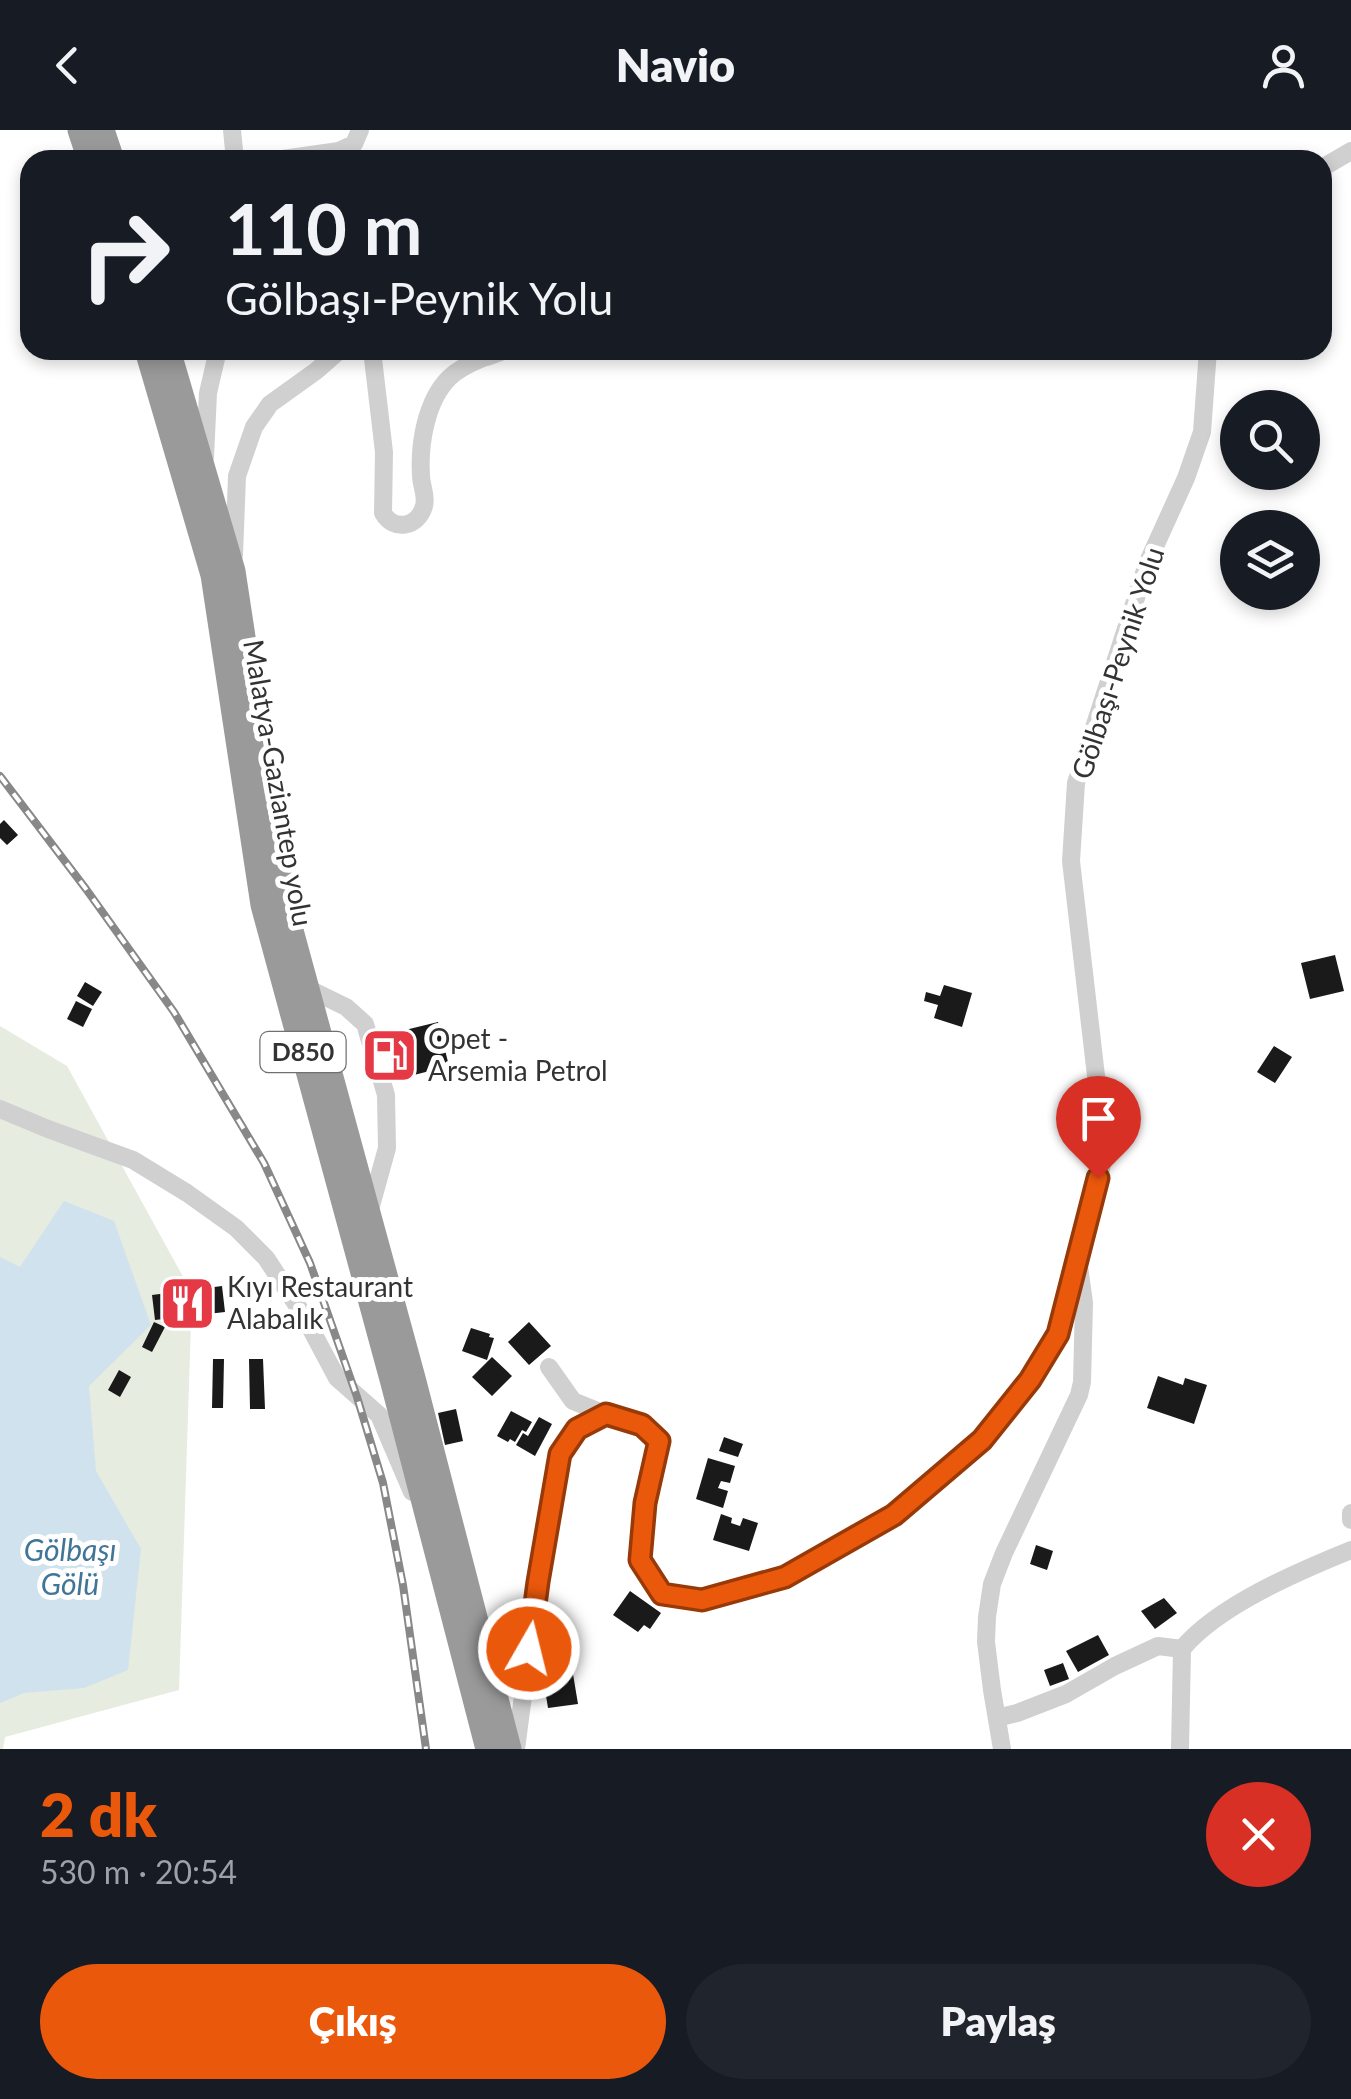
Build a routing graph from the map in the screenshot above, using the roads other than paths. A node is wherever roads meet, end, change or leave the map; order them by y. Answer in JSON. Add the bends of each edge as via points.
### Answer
{"nodes":[{"id":1,"x":360,"y":130,"type":"edge"},
{"id":2,"x":341,"y":150,"type":"edge"},
{"id":3,"x":149,"y":360,"type":"edge"},
{"id":4,"x":171,"y":360,"type":"edge"},
{"id":5,"x":216,"y":360,"type":"edge"},
{"id":6,"x":329,"y":360,"type":"edge"},
{"id":7,"x":373,"y":360,"type":"edge"},
{"id":8,"x":479,"y":360,"type":"edge"},
{"id":9,"x":1207,"y":360,"type":"edge"},
{"id":10,"x":204,"y":472,"type":"junction"},
{"id":11,"x":233,"y":571,"type":"junction"},
{"id":12,"x":307,"y":988,"type":"junction"},
{"id":13,"x":0,"y":1108,"type":"edge"},
{"id":14,"x":368,"y":1214,"type":"junction"},
{"id":15,"x":1078,"y":1259,"type":"junction"},
{"id":16,"x":550,"y":1367,"type":"dead end"},
{"id":17,"x":606,"y":1414,"type":"junction"},
{"id":18,"x":433,"y":1538,"type":"junction"},
{"id":19,"x":1351,"y":1550,"type":"edge"},
{"id":20,"x":1182,"y":1649,"type":"junction"},
{"id":21,"x":997,"y":1718,"type":"junction"},
{"id":22,"x":488,"y":1749,"type":"edge"},
{"id":23,"x":512,"y":1749,"type":"edge"},
{"id":24,"x":1002,"y":1749,"type":"edge"},
{"id":25,"x":1180,"y":1749,"type":"edge"}],
"edges":[{"from":1,"to":2,"type":"street","via":[[354,144]]},
{"from":3,"to":18,"type":"highway","name":"Malatya-Gaziantep yolu","number":"D850","via":[[213,575],[263,905]]},
{"from":4,"to":10,"type":"highway","name":"Malatya-Gaziantep yolu","number":"D850"},
{"from":5,"to":10,"type":"street"},
{"from":6,"to":11,"type":"street","via":[[270,404],[254,427],[237,476]]},
{"from":7,"to":8,"type":"street","via":[[383,512],[401,526],[423,509],[420,460],[434,400],[450,377]]},
{"from":9,"to":15,"type":"street","name":"Gölbaşı-Peynik Yolu","via":[[1202,432],[1147,564],[1076,784],[1072,861],[1105,1153]]},
{"from":10,"to":11,"type":"highway","name":"Malatya-Gaziantep yolu","number":"D850"},
{"from":11,"to":12,"type":"highway","name":"Malatya-Gaziantep yolu","number":"D850","via":[[283,900]]},
{"from":12,"to":14,"type":"highway","name":"Malatya-Gaziantep yolu","number":"D850"},
{"from":12,"to":14,"type":"street","via":[[365,1024],[386,1095],[387,1148]]},
{"from":13,"to":18,"type":"street","via":[[134,1160],[236,1228],[266,1258],[337,1378],[379,1415]]},
{"from":14,"to":23,"type":"highway","name":"Malatya-Gaziantep yolu","number":"D850"},
{"from":15,"to":17,"type":"street","name":"Gölbaşı-Peynik Yolu","via":[[1058,1334],[982,1440],[894,1515],[785,1577],[702,1600],[662,1594],[640,1560],[659,1441],[642,1425]]},
{"from":15,"to":21,"type":"street","via":[[1084,1303],[1079,1395],[992,1584],[986,1642]]},
{"from":16,"to":17,"type":"street","via":[[573,1402]]},
{"from":17,"to":23,"type":"street","via":[[577,1429],[560,1454]]},
{"from":18,"to":22,"type":"highway","name":"Malatya-Gaziantep yolu","number":"D850"},
{"from":19,"to":20,"type":"street","via":[[1225,1612]]},
{"from":20,"to":21,"type":"street","via":[[1158,1646],[1066,1694]]},
{"from":20,"to":25,"type":"street"},
{"from":21,"to":24,"type":"street"}]}
